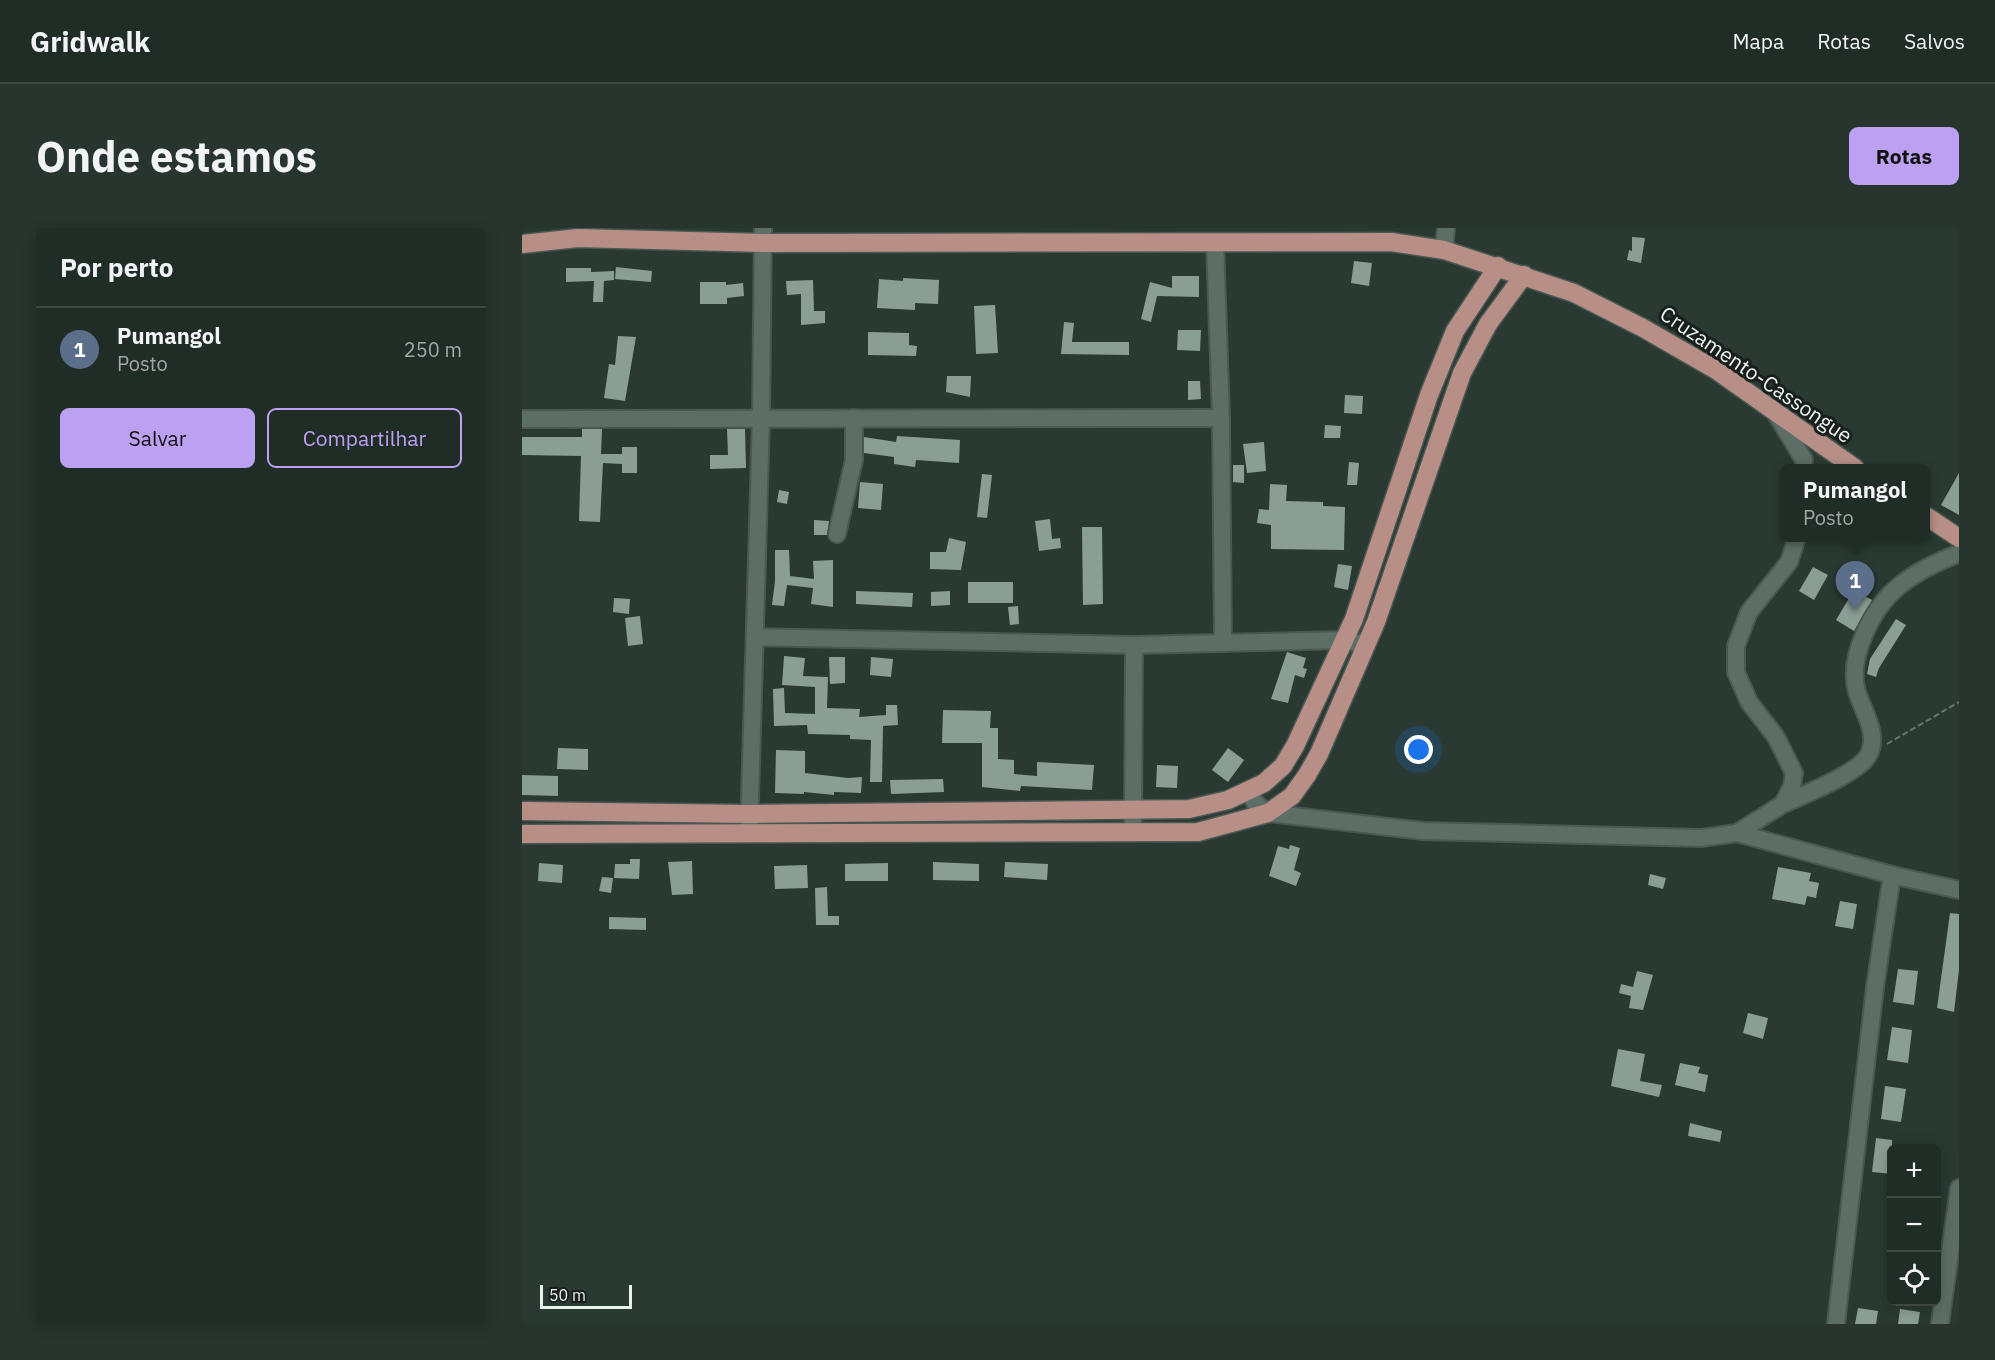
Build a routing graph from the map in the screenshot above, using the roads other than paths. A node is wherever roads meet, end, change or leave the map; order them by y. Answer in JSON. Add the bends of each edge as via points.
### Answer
{"nodes":[{"id":1,"x":1446,"y":228,"type":"edge"},
{"id":2,"x":763,"y":235,"type":"edge"},
{"id":3,"x":1215,"y":242,"type":"junction"},
{"id":4,"x":522,"y":244,"type":"edge"},
{"id":5,"x":1444,"y":250,"type":"junction"},
{"id":6,"x":1498,"y":266,"type":"junction"},
{"id":7,"x":1524,"y":275,"type":"junction"},
{"id":8,"x":1778,"y":417,"type":"junction"},
{"id":9,"x":854,"y":418,"type":"junction"},
{"id":10,"x":1221,"y":418,"type":"junction"},
{"id":11,"x":522,"y":419,"type":"edge"},
{"id":12,"x":761,"y":419,"type":"junction"},
{"id":13,"x":1804,"y":464,"type":"edge"},
{"id":14,"x":1849,"y":464,"type":"edge"},
{"id":15,"x":1930,"y":519,"type":"edge"},
{"id":16,"x":837,"y":534,"type":"dead end"},
{"id":17,"x":1959,"y":538,"type":"edge"},
{"id":18,"x":1795,"y":542,"type":"edge"},
{"id":19,"x":1959,"y":553,"type":"edge"},
{"id":20,"x":755,"y":637,"type":"junction"},
{"id":21,"x":1345,"y":640,"type":"junction"},
{"id":22,"x":1223,"y":643,"type":"junction"},
{"id":23,"x":1134,"y":645,"type":"junction"},
{"id":24,"x":1366,"y":645,"type":"junction"},
{"id":25,"x":1249,"y":790,"type":"junction"},
{"id":26,"x":1783,"y":804,"type":"junction"},
{"id":27,"x":1132,"y":809,"type":"junction"},
{"id":28,"x":522,"y":811,"type":"edge"},
{"id":29,"x":905,"y":812,"type":"junction"},
{"id":30,"x":1268,"y":813,"type":"junction"},
{"id":31,"x":750,"y":814,"type":"junction"},
{"id":32,"x":906,"y":832,"type":"junction"},
{"id":33,"x":1133,"y":832,"type":"junction"},
{"id":34,"x":749,"y":833,"type":"junction"},
{"id":35,"x":1737,"y":833,"type":"junction"},
{"id":36,"x":522,"y":834,"type":"edge"},
{"id":37,"x":1892,"y":875,"type":"junction"},
{"id":38,"x":1959,"y":890,"type":"edge"},
{"id":39,"x":1959,"y":1188,"type":"edge"},
{"id":40,"x":1836,"y":1324,"type":"edge"},
{"id":41,"x":1941,"y":1324,"type":"edge"}],
"edges":[{"from":1,"to":5,"type":"street"},
{"from":2,"to":3,"type":"main road","name":"Cruzamento-Cassongue"},
{"from":2,"to":4,"type":"main road","name":"Cruzamento-Cassongue","via":[[578,238]]},
{"from":2,"to":12,"type":"street"},
{"from":3,"to":5,"type":"main road","name":"Cruzamento-Cassongue","via":[[1390,242]]},
{"from":3,"to":10,"type":"street"},
{"from":5,"to":6,"type":"main road","name":"Cruzamento-Cassongue"},
{"from":6,"to":7,"type":"main road","name":"Cruzamento-Cassongue"},
{"from":6,"to":21,"type":"main road","via":[[1455,331],[1429,395]]},
{"from":7,"to":8,"type":"main road","name":"Cruzamento-Cassongue","via":[[1574,292],[1643,328],[1716,370]]},
{"from":7,"to":24,"type":"main road","via":[[1488,324],[1461,372]]},
{"from":8,"to":13,"type":"street"},
{"from":8,"to":14,"type":"main road","name":"Cruzamento-Cassongue"},
{"from":9,"to":10,"type":"street"},
{"from":9,"to":12,"type":"street"},
{"from":9,"to":16,"type":"street","via":[[854,460]]},
{"from":10,"to":22,"type":"street"},
{"from":11,"to":12,"type":"street"},
{"from":12,"to":20,"type":"street"},
{"from":15,"to":17,"type":"main road"},
{"from":18,"to":26,"type":"street","via":[[1789,562],[1749,612],[1737,646],[1736,672],[1749,702],[1776,737],[1794,773]]},
{"from":19,"to":26,"type":"street","via":[[1929,565],[1897,587],[1871,622],[1856,656],[1856,689],[1872,732],[1869,754],[1835,780]]},
{"from":20,"to":23,"type":"street"},
{"from":20,"to":31,"type":"street"},
{"from":21,"to":22,"type":"street"},
{"from":21,"to":24,"type":"street"},
{"from":21,"to":25,"type":"main road","via":[[1296,746],[1283,766]]},
{"from":22,"to":23,"type":"street"},
{"from":23,"to":27,"type":"street"},
{"from":24,"to":30,"type":"main road","via":[[1307,775],[1292,796]]},
{"from":25,"to":27,"type":"main road","via":[[1228,800],[1189,809]]},
{"from":25,"to":30,"type":"street","via":[[1255,803]]},
{"from":26,"to":35,"type":"street"},
{"from":27,"to":29,"type":"main road"},
{"from":27,"to":33,"type":"street"},
{"from":28,"to":31,"type":"main road"},
{"from":29,"to":31,"type":"main road"},
{"from":29,"to":32,"type":"main road"},
{"from":30,"to":33,"type":"main road","via":[[1198,832]]},
{"from":30,"to":35,"type":"street","via":[[1423,831],[1701,838]]},
{"from":31,"to":34,"type":"street"},
{"from":32,"to":33,"type":"main road"},
{"from":32,"to":34,"type":"main road"},
{"from":34,"to":36,"type":"main road"},
{"from":35,"to":37,"type":"street"},
{"from":37,"to":38,"type":"street"},
{"from":37,"to":40,"type":"street","via":[[1875,987]]},
{"from":39,"to":41,"type":"street"}]}
